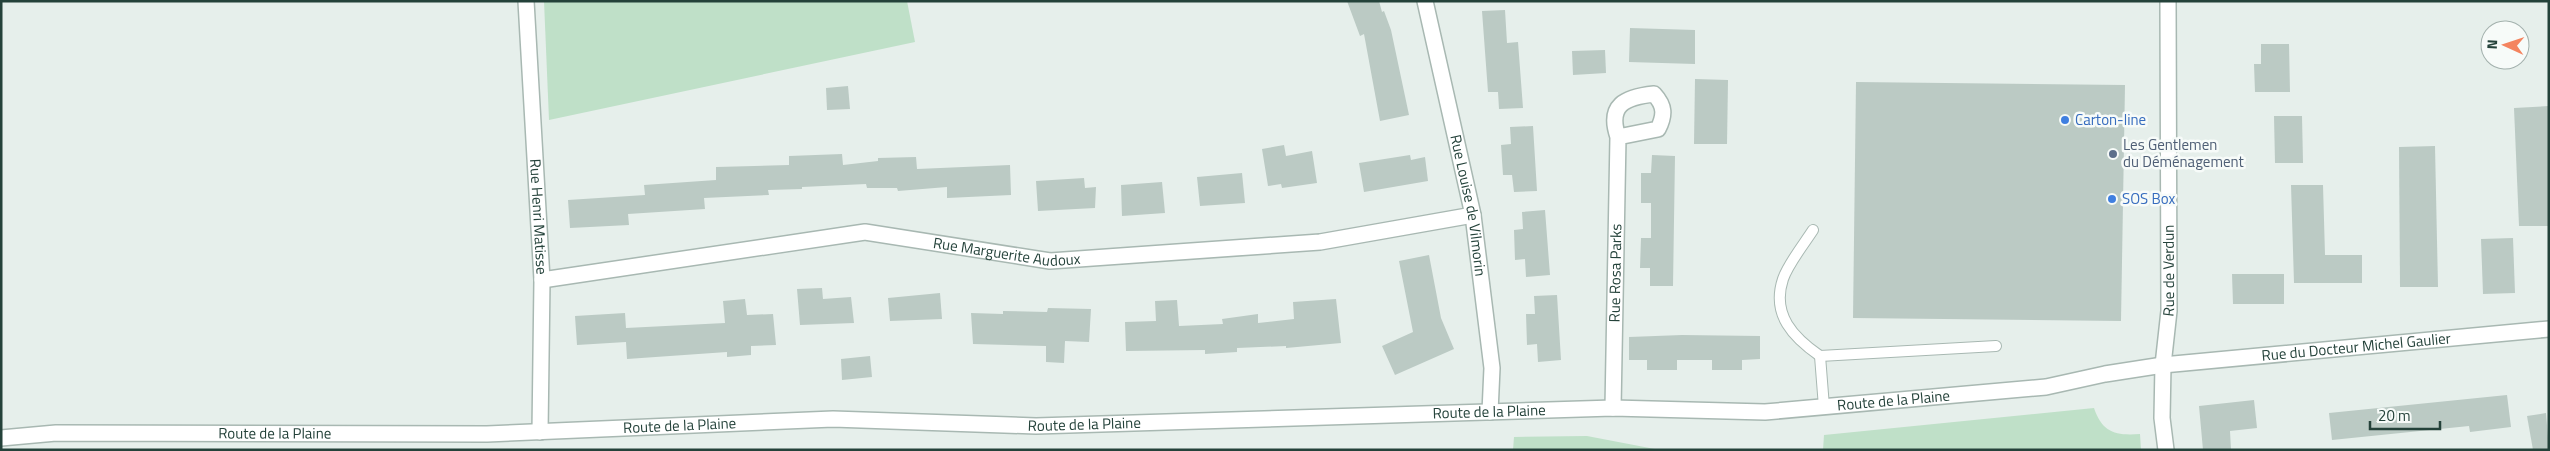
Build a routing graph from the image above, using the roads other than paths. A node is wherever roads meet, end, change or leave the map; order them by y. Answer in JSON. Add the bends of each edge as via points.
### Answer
{"nodes":[{"id":1,"x":526,"y":1,"type":"edge"},
{"id":2,"x":1425,"y":1,"type":"edge"},
{"id":3,"x":2168,"y":1,"type":"edge"},
{"id":4,"x":1618,"y":137,"type":"dead end"},
{"id":5,"x":1473,"y":215,"type":"junction"},
{"id":6,"x":1813,"y":230,"type":"dead end"},
{"id":7,"x":542,"y":280,"type":"junction"},
{"id":8,"x":2549,"y":329,"type":"edge"},
{"id":9,"x":1996,"y":346,"type":"dead end"},
{"id":10,"x":1820,"y":356,"type":"junction"},
{"id":11,"x":2163,"y":366,"type":"junction"},
{"id":12,"x":1824,"y":407,"type":"junction"},
{"id":13,"x":1613,"y":408,"type":"junction"},
{"id":14,"x":1490,"y":412,"type":"junction"},
{"id":15,"x":540,"y":432,"type":"junction"},
{"id":16,"x":1,"y":438,"type":"edge"},
{"id":17,"x":2166,"y":450,"type":"edge"}],
"edges":[{"from":1,"to":7,"type":"street","name":"Rue Henri Matisse"},
{"from":2,"to":5,"type":"street","name":"Rue Louise de Vilmorin"},
{"from":3,"to":11,"type":"street","name":"Rue de Verdun","via":[[2169,311]]},
{"from":4,"to":13,"type":"street","name":"Rue Rosa Parks"},
{"from":5,"to":7,"type":"street","name":"Rue Marguerite Audoux","via":[[1320,242],[1050,261],[865,232]]},
{"from":5,"to":14,"type":"street","name":"Rue Louise de Vilmorin","via":[[1492,368]]},
{"from":6,"to":10,"type":"lane","via":[[1783,279],[1780,296],[1784,321],[1797,340]]},
{"from":7,"to":15,"type":"street","name":"Rue Henri Matisse"},
{"from":8,"to":11,"type":"street","name":"Rue du Docteur Michel Gaulier"},
{"from":9,"to":10,"type":"lane"},
{"from":10,"to":12,"type":"lane"},
{"from":11,"to":12,"type":"street","name":"Route de la Plaine","via":[[2046,386]]},
{"from":11,"to":17,"type":"street","name":"Rue de Verdun","via":[[2162,418]]},
{"from":12,"to":13,"type":"street","name":"Route de la Plaine","via":[[1765,412]]},
{"from":13,"to":14,"type":"street","name":"Route de la Plaine"},
{"from":14,"to":15,"type":"street","name":"Route de la Plaine","via":[[1036,426],[833,419]]},
{"from":15,"to":16,"type":"street","name":"Route de la Plaine","via":[[56,433]]}]}
